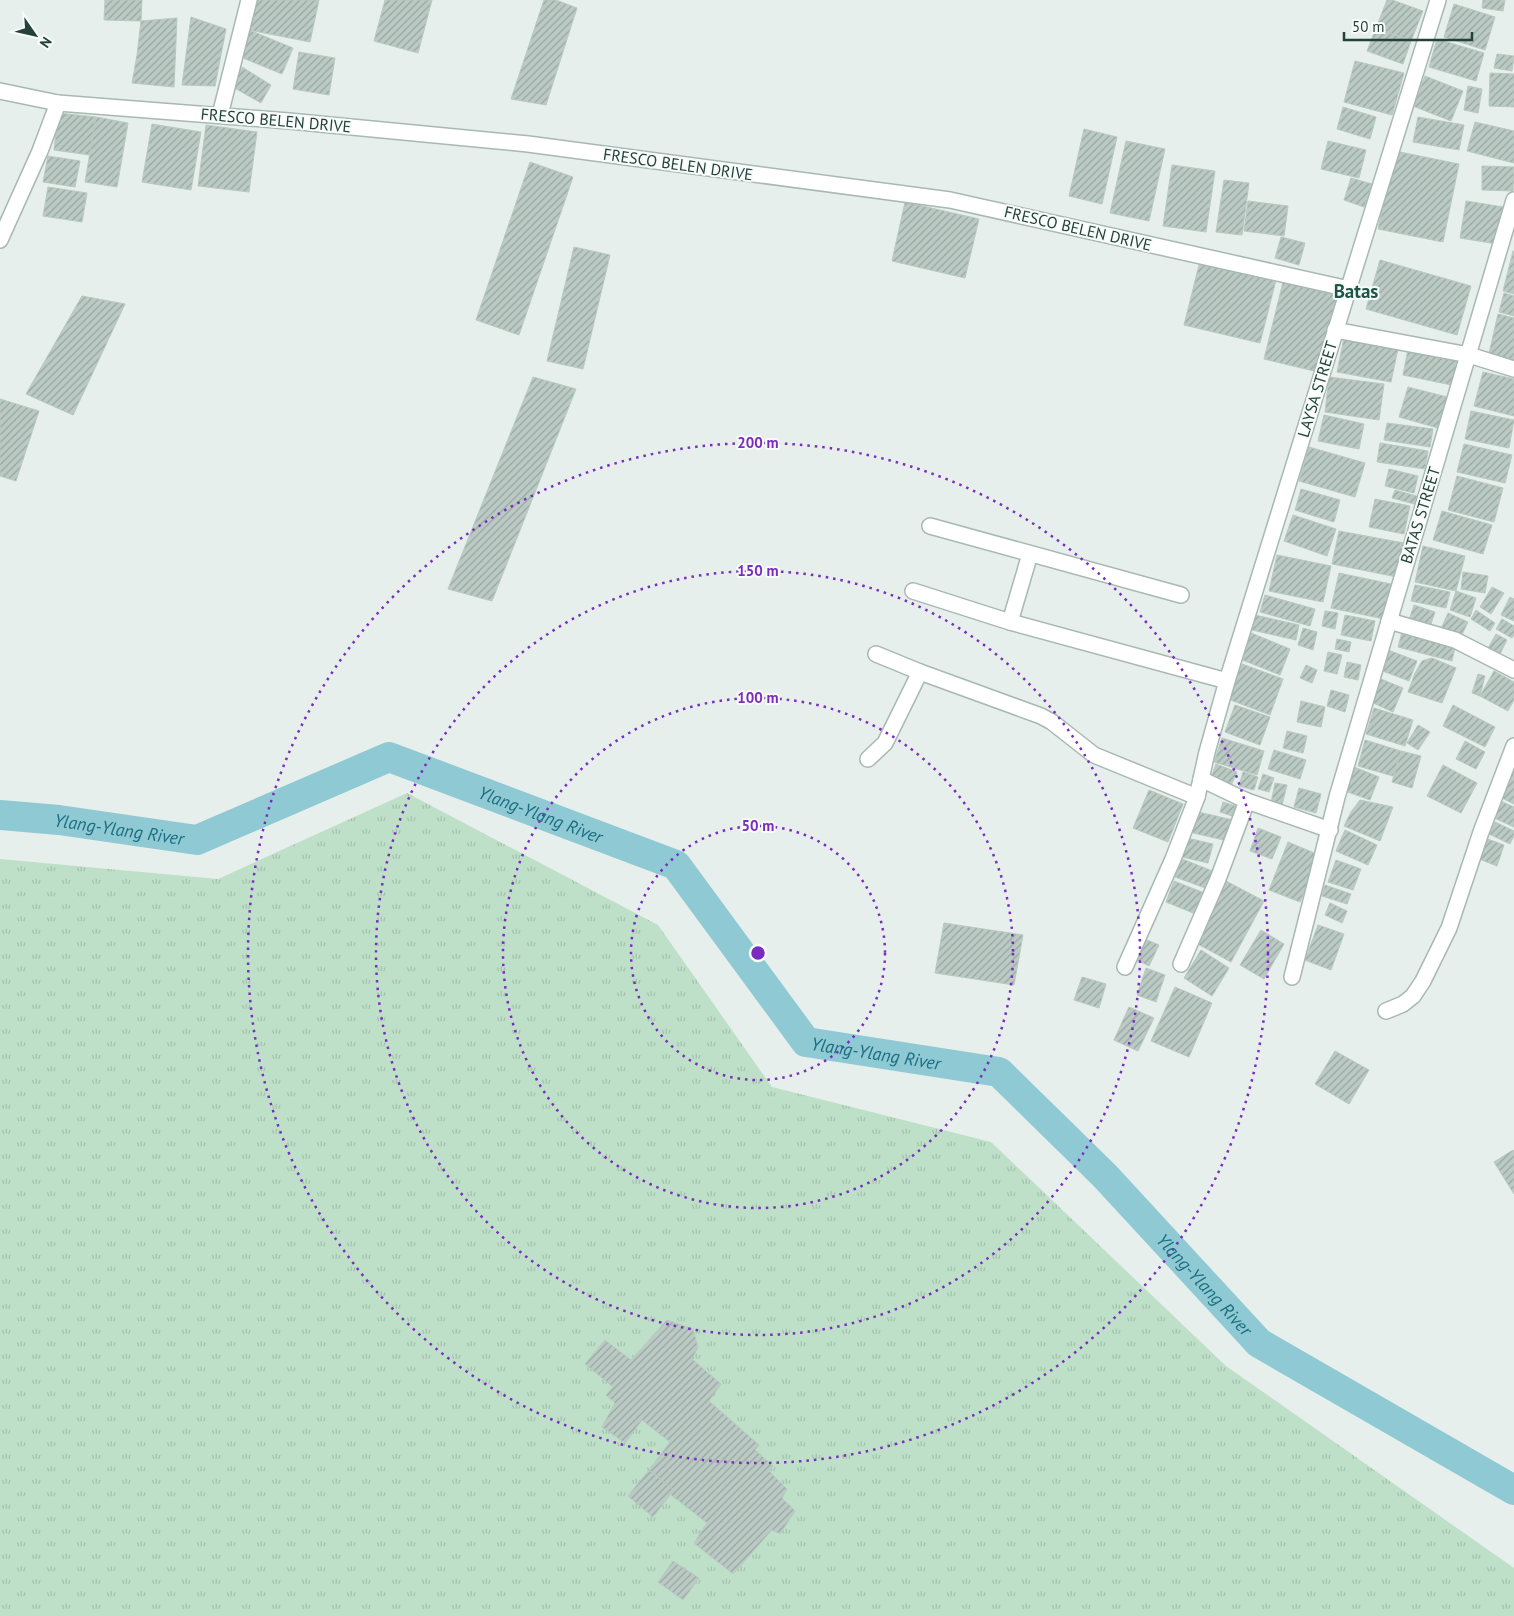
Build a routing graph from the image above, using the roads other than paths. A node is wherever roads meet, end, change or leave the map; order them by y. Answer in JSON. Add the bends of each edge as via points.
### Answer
{"nodes":[{"id":1,"x":249,"y":0,"type":"edge"},
{"id":2,"x":1438,"y":0,"type":"edge"},
{"id":3,"x":0,"y":91,"type":"edge"},
{"id":4,"x":58,"y":103,"type":"junction"},
{"id":5,"x":220,"y":115,"type":"junction"},
{"id":6,"x":1514,"y":200,"type":"edge"},
{"id":7,"x":0,"y":240,"type":"edge"},
{"id":8,"x":1349,"y":289,"type":"junction"},
{"id":9,"x":1335,"y":330,"type":"junction"},
{"id":10,"x":1469,"y":355,"type":"junction"},
{"id":11,"x":1514,"y":369,"type":"edge"},
{"id":12,"x":930,"y":526,"type":"dead end"},
{"id":13,"x":1030,"y":554,"type":"junction"},
{"id":14,"x":913,"y":591,"type":"dead end"},
{"id":15,"x":1181,"y":595,"type":"dead end"},
{"id":16,"x":1389,"y":621,"type":"junction"},
{"id":17,"x":1010,"y":622,"type":"junction"},
{"id":18,"x":876,"y":654,"type":"dead end"},
{"id":19,"x":1514,"y":670,"type":"edge"},
{"id":20,"x":920,"y":672,"type":"junction"},
{"id":21,"x":1227,"y":681,"type":"junction"},
{"id":22,"x":1514,"y":746,"type":"edge"},
{"id":23,"x":868,"y":759,"type":"dead end"},
{"id":24,"x":1201,"y":779,"type":"junction"},
{"id":25,"x":1197,"y":798,"type":"junction"},
{"id":26,"x":1247,"y":801,"type":"junction"},
{"id":27,"x":1330,"y":830,"type":"junction"},
{"id":28,"x":1181,"y":964,"type":"dead end"},
{"id":29,"x":1125,"y":966,"type":"dead end"},
{"id":30,"x":1292,"y":977,"type":"dead end"},
{"id":31,"x":1386,"y":1010,"type":"dead end"}],
"edges":[{"from":1,"to":5,"type":"street"},
{"from":2,"to":8,"type":"street","name":"LAYSA STREET"},
{"from":3,"to":4,"type":"street","name":"FRESCO BELEN DRIVE"},
{"from":4,"to":5,"type":"street","name":"FRESCO BELEN DRIVE"},
{"from":4,"to":7,"type":"street"},
{"from":5,"to":8,"type":"street","name":"FRESCO BELEN DRIVE","via":[[528,144],[950,200]]},
{"from":6,"to":10,"type":"street","name":"BATAS STREET"},
{"from":8,"to":9,"type":"street","name":"LAYSA STREET"},
{"from":9,"to":10,"type":"street"},
{"from":9,"to":21,"type":"street","name":"LAYSA STREET"},
{"from":10,"to":11,"type":"street"},
{"from":10,"to":16,"type":"street","name":"BATAS STREET"},
{"from":12,"to":13,"type":"street"},
{"from":13,"to":15,"type":"street"},
{"from":13,"to":17,"type":"street"},
{"from":14,"to":17,"type":"street"},
{"from":16,"to":19,"type":"street","via":[[1455,640]]},
{"from":16,"to":27,"type":"street","name":"BATAS STREET"},
{"from":17,"to":21,"type":"street"},
{"from":18,"to":20,"type":"street"},
{"from":20,"to":23,"type":"street","via":[[889,737]]},
{"from":20,"to":25,"type":"street","via":[[1041,716],[1094,754]]},
{"from":21,"to":24,"type":"street","name":"LAYSA STREET"},
{"from":22,"to":31,"type":"street","via":[[1449,928],[1424,981],[1404,1004]]},
{"from":24,"to":25,"type":"street","name":"LAYSA STREET"},
{"from":24,"to":26,"type":"street"},
{"from":25,"to":29,"type":"street","name":"LAYSA STREET"},
{"from":26,"to":27,"type":"street"},
{"from":26,"to":28,"type":"street"},
{"from":27,"to":30,"type":"street","name":"BATAS STREET"}]}
